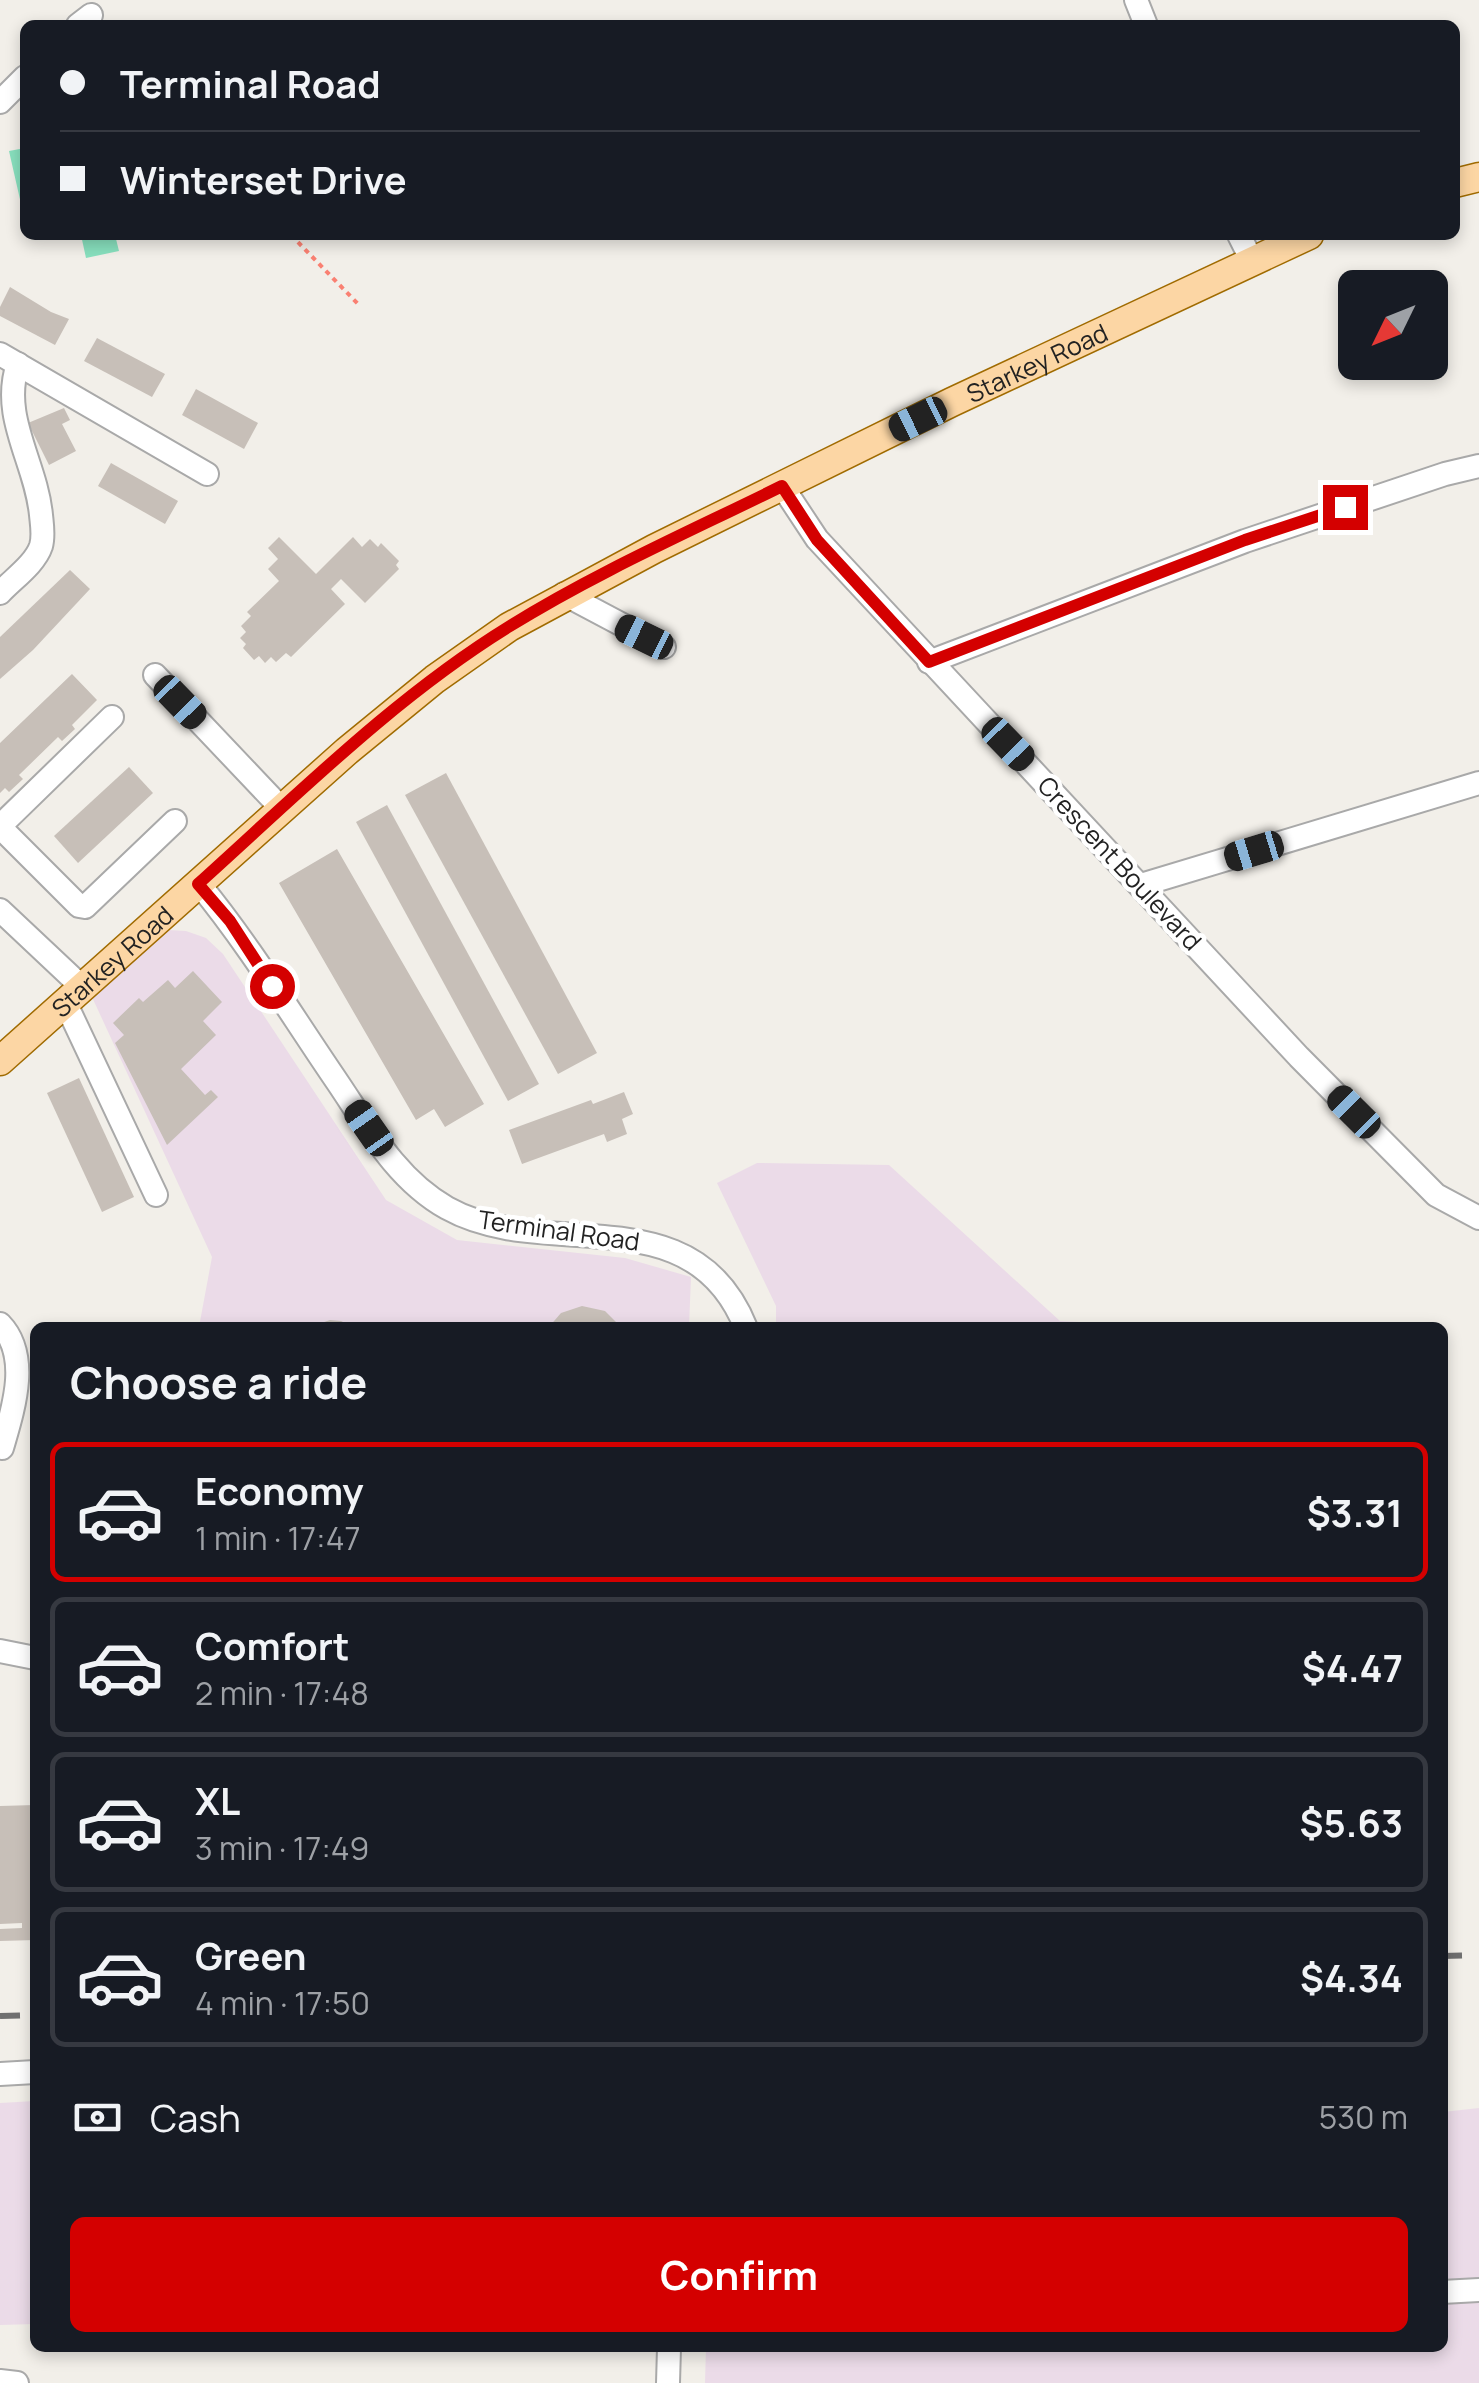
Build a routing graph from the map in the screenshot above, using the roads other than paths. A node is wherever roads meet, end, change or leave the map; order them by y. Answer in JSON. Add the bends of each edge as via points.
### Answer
{"nodes":[{"id":1,"x":20,"y":83,"type":"edge"},
{"id":2,"x":0,"y":102,"type":"edge"},
{"id":3,"x":1242,"y":240,"type":"edge"},
{"id":4,"x":1298,"y":240,"type":"edge"},
{"id":5,"x":1252,"y":260,"type":"junction"},
{"id":6,"x":9,"y":359,"type":"edge"},
{"id":7,"x":1479,"y":466,"type":"edge"},
{"id":8,"x":207,"y":474,"type":"dead end"},
{"id":9,"x":782,"y":486,"type":"junction"},
{"id":10,"x":0,"y":593,"type":"edge"},
{"id":11,"x":564,"y":594,"type":"junction"},
{"id":12,"x":664,"y":646,"type":"dead end"},
{"id":13,"x":929,"y":662,"type":"junction"},
{"id":14,"x":154,"y":675,"type":"dead end"},
{"id":15,"x":112,"y":717,"type":"dead end"},
{"id":16,"x":1479,"y":784,"type":"edge"},
{"id":17,"x":282,"y":809,"type":"junction"},
{"id":18,"x":175,"y":821,"type":"dead end"},
{"id":19,"x":0,"y":827,"type":"edge"},
{"id":20,"x":198,"y":884,"type":"junction"},
{"id":21,"x":1141,"y":885,"type":"junction"},
{"id":22,"x":0,"y":910,"type":"edge"},
{"id":23,"x":74,"y":995,"type":"junction"},
{"id":24,"x":0,"y":1061,"type":"edge"},
{"id":25,"x":156,"y":1194,"type":"dead end"},
{"id":26,"x":1479,"y":1218,"type":"edge"},
{"id":27,"x":743,"y":1322,"type":"edge"},
{"id":28,"x":0,"y":1324,"type":"edge"},
{"id":29,"x":2,"y":1448,"type":"edge"},
{"id":30,"x":0,"y":1651,"type":"edge"},
{"id":31,"x":30,"y":1657,"type":"edge"},
{"id":32,"x":30,"y":2072,"type":"edge"},
{"id":33,"x":0,"y":2074,"type":"edge"},
{"id":34,"x":1479,"y":2290,"type":"edge"},
{"id":35,"x":1448,"y":2292,"type":"edge"},
{"id":36,"x":669,"y":2352,"type":"edge"},
{"id":37,"x":0,"y":2382,"type":"edge"},
{"id":38,"x":17,"y":2383,"type":"edge"},
{"id":39,"x":668,"y":2383,"type":"edge"}],
"edges":[{"from":1,"to":2,"type":"street"},
{"from":3,"to":5,"type":"street"},
{"from":4,"to":5,"type":"main road","name":"Starkey Road"},
{"from":5,"to":9,"type":"main road","name":"Starkey Road"},
{"from":6,"to":8,"type":"street"},
{"from":6,"to":10,"type":"street","via":[[10,414],[33,474],[43,535],[37,555]]},
{"from":7,"to":13,"type":"street","via":[[1245,540]]},
{"from":9,"to":11,"type":"main road","name":"Starkey Road"},
{"from":9,"to":13,"type":"street","name":"Crescent Boulevard","via":[[817,540]]},
{"from":11,"to":12,"type":"street"},
{"from":11,"to":17,"type":"main road","name":"Starkey Road","via":[[446,671]]},
{"from":13,"to":21,"type":"street","name":"Crescent Boulevard"},
{"from":14,"to":17,"type":"street"},
{"from":15,"to":19,"type":"street"},
{"from":16,"to":21,"type":"street"},
{"from":17,"to":20,"type":"main road","name":"Starkey Road"},
{"from":18,"to":19,"type":"street","via":[[85,907]]},
{"from":20,"to":23,"type":"main road","name":"Starkey Road"},
{"from":20,"to":27,"type":"street","name":"Terminal Road","via":[[230,921],[388,1156],[421,1190],[467,1218],[509,1228],[657,1244],[706,1270]]},
{"from":21,"to":26,"type":"street","name":"Crescent Boulevard","via":[[1436,1194]]},
{"from":22,"to":23,"type":"street"},
{"from":23,"to":24,"type":"main road","name":"Starkey Road"},
{"from":23,"to":25,"type":"street"},
{"from":28,"to":29,"type":"street","via":[[14,1345],[16,1372]]},
{"from":30,"to":31,"type":"street"},
{"from":32,"to":33,"type":"street"},
{"from":34,"to":35,"type":"street"},
{"from":36,"to":39,"type":"street"},
{"from":37,"to":38,"type":"street"}]}
